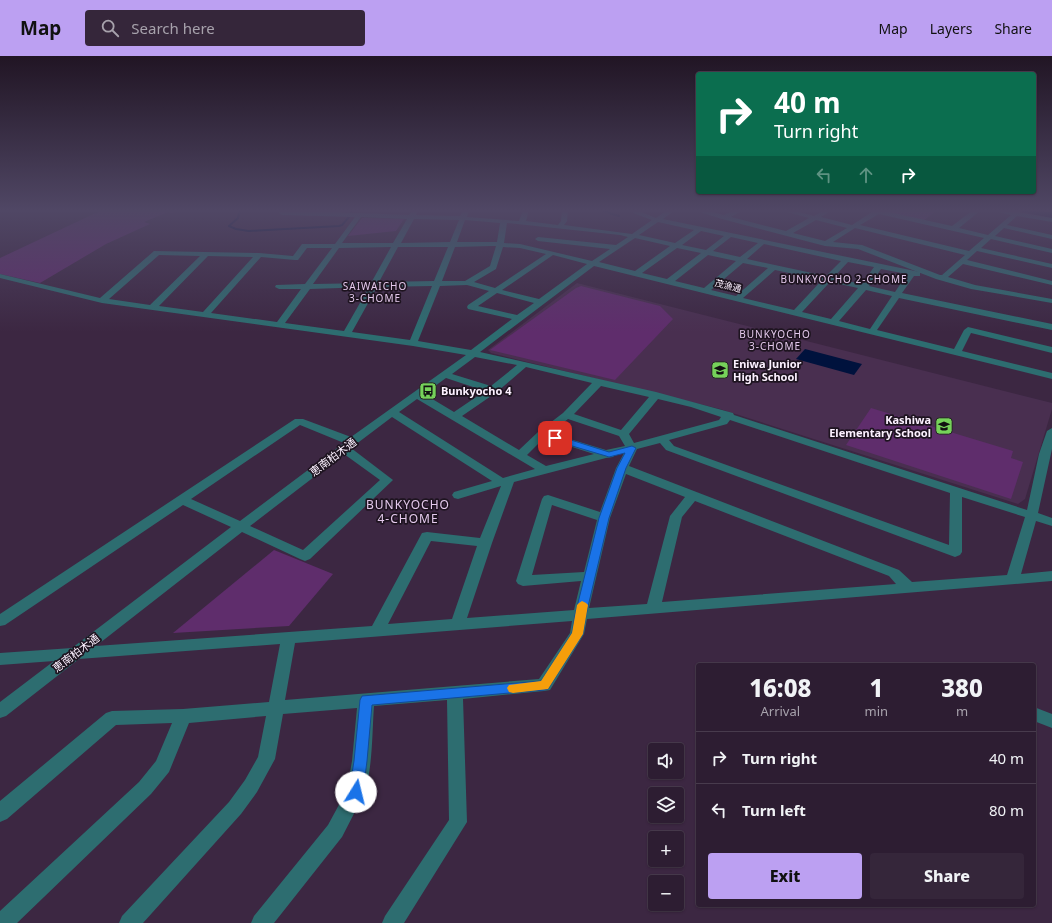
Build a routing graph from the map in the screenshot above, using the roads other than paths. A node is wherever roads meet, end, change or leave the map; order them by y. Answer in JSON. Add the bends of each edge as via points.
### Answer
{"nodes":[{"id":1,"x":301,"y":250,"type":"edge"},
{"id":2,"x":333,"y":250,"type":"edge"},
{"id":3,"x":393,"y":250,"type":"edge"},
{"id":4,"x":449,"y":250,"type":"edge"},
{"id":5,"x":498,"y":250,"type":"edge"},
{"id":6,"x":541,"y":250,"type":"edge"},
{"id":7,"x":611,"y":250,"type":"edge"},
{"id":8,"x":668,"y":250,"type":"edge"},
{"id":9,"x":701,"y":250,"type":"edge"},
{"id":10,"x":753,"y":250,"type":"edge"},
{"id":11,"x":803,"y":250,"type":"edge"},
{"id":12,"x":818,"y":250,"type":"edge"},
{"id":13,"x":868,"y":250,"type":"edge"},
{"id":14,"x":955,"y":250,"type":"edge"},
{"id":15,"x":975,"y":250,"type":"edge"},
{"id":16,"x":983,"y":250,"type":"edge"},
{"id":17,"x":708,"y":252,"type":"junction"},
{"id":18,"x":552,"y":253,"type":"junction"},
{"id":19,"x":815,"y":253,"type":"junction"},
{"id":20,"x":206,"y":254,"type":"junction"},
{"id":21,"x":970,"y":254,"type":"junction"},
{"id":22,"x":259,"y":255,"type":"junction"},
{"id":23,"x":742,"y":260,"type":"junction"},
{"id":24,"x":846,"y":260,"type":"junction"},
{"id":25,"x":962,"y":261,"type":"junction"},
{"id":26,"x":593,"y":263,"type":"junction"},
{"id":27,"x":879,"y":266,"type":"junction"},
{"id":28,"x":1052,"y":266,"type":"edge"},
{"id":29,"x":774,"y":267,"type":"junction"},
{"id":30,"x":912,"y":273,"type":"junction"},
{"id":31,"x":636,"y":274,"type":"junction"},
{"id":32,"x":0,"y":276,"type":"edge"},
{"id":33,"x":935,"y":276,"type":"junction"},
{"id":34,"x":827,"y":279,"type":"junction"},
{"id":35,"x":668,"y":282,"type":"junction"},
{"id":36,"x":467,"y":283,"type":"junction"},
{"id":37,"x":1052,"y":283,"type":"edge"},
{"id":38,"x":436,"y":284,"type":"junction"},
{"id":39,"x":374,"y":285,"type":"junction"},
{"id":40,"x":279,"y":287,"type":"dead end"},
{"id":41,"x":307,"y":287,"type":"junction"},
{"id":42,"x":864,"y":287,"type":"junction"},
{"id":43,"x":496,"y":290,"type":"junction"},
{"id":44,"x":705,"y":291,"type":"junction"},
{"id":45,"x":898,"y":294,"type":"junction"},
{"id":46,"x":737,"y":299,"type":"junction"},
{"id":47,"x":102,"y":301,"type":"junction"},
{"id":48,"x":1052,"y":301,"type":"edge"},
{"id":49,"x":541,"y":302,"type":"junction"},
{"id":50,"x":152,"y":308,"type":"junction"},
{"id":51,"x":796,"y":313,"type":"junction"},
{"id":52,"x":205,"y":315,"type":"junction"},
{"id":53,"x":518,"y":318,"type":"junction"},
{"id":54,"x":833,"y":322,"type":"junction"},
{"id":55,"x":279,"y":325,"type":"junction"},
{"id":56,"x":1052,"y":327,"type":"edge"},
{"id":57,"x":872,"y":332,"type":"junction"},
{"id":58,"x":347,"y":334,"type":"junction"},
{"id":59,"x":413,"y":343,"type":"junction"},
{"id":60,"x":1052,"y":350,"type":"edge"},
{"id":61,"x":473,"y":353,"type":"junction"},
{"id":62,"x":957,"y":353,"type":"junction"},
{"id":63,"x":524,"y":364,"type":"junction"},
{"id":64,"x":445,"y":374,"type":"junction"},
{"id":65,"x":1052,"y":376,"type":"edge"},
{"id":66,"x":599,"y":382,"type":"junction"},
{"id":67,"x":493,"y":390,"type":"junction"},
{"id":68,"x":417,"y":394,"type":"junction"},
{"id":69,"x":656,"y":395,"type":"junction"},
{"id":70,"x":392,"y":412,"type":"junction"},
{"id":71,"x":567,"y":415,"type":"junction"},
{"id":72,"x":729,"y":415,"type":"junction"},
{"id":73,"x":454,"y":416,"type":"junction"},
{"id":74,"x":1052,"y":431,"type":"edge"},
{"id":75,"x":542,"y":434,"type":"junction"},
{"id":76,"x":623,"y":434,"type":"junction"},
{"id":77,"x":663,"y":440,"type":"junction"},
{"id":78,"x":349,"y":446,"type":"junction"},
{"id":79,"x":632,"y":448,"type":"junction"},
{"id":80,"x":520,"y":455,"type":"junction"},
{"id":81,"x":609,"y":455,"type":"junction"},
{"id":82,"x":1049,"y":455,"type":"edge"},
{"id":83,"x":622,"y":468,"type":"junction"},
{"id":84,"x":546,"y":471,"type":"junction"},
{"id":85,"x":505,"y":481,"type":"junction"},
{"id":86,"x":956,"y":490,"type":"junction"},
{"id":87,"x":458,"y":495,"type":"dead end"},
{"id":88,"x":693,"y":495,"type":"junction"},
{"id":89,"x":181,"y":499,"type":"junction"},
{"id":90,"x":1031,"y":515,"type":"junction"},
{"id":91,"x":604,"y":518,"type":"junction"},
{"id":92,"x":1052,"y":522,"type":"edge"},
{"id":93,"x":240,"y":527,"type":"junction"},
{"id":94,"x":485,"y":543,"type":"junction"},
{"id":95,"x":589,"y":576,"type":"junction"},
{"id":96,"x":1052,"y":576,"type":"edge"},
{"id":97,"x":1013,"y":579,"type":"junction"},
{"id":98,"x":908,"y":588,"type":"junction"},
{"id":99,"x":653,"y":609,"type":"junction"},
{"id":100,"x":580,"y":615,"type":"junction"},
{"id":101,"x":0,"y":620,"type":"edge"},
{"id":102,"x":458,"y":623,"type":"junction"},
{"id":103,"x":377,"y":631,"type":"junction"},
{"id":104,"x":289,"y":637,"type":"junction"},
{"id":105,"x":77,"y":653,"type":"junction"},
{"id":106,"x":0,"y":659,"type":"edge"},
{"id":107,"x":454,"y":693,"type":"junction"},
{"id":108,"x":366,"y":700,"type":"junction"},
{"id":109,"x":276,"y":708,"type":"junction"},
{"id":110,"x":0,"y":711,"type":"edge"},
{"id":111,"x":1036,"y":715,"type":"edge"},
{"id":112,"x":183,"y":716,"type":"junction"},
{"id":113,"x":1052,"y":720,"type":"edge"},
{"id":114,"x":0,"y":813,"type":"edge"},
{"id":115,"x":2,"y":923,"type":"edge"},
{"id":116,"x":129,"y":923,"type":"edge"},
{"id":117,"x":261,"y":923,"type":"edge"},
{"id":118,"x":392,"y":923,"type":"edge"}],
"edges":[{"from":1,"to":22,"type":"street","name":"茂漁通","via":[[295,258]]},
{"from":2,"to":41,"type":"street"},
{"from":3,"to":39,"type":"street"},
{"from":4,"to":38,"type":"street"},
{"from":5,"to":36,"type":"street","via":[[493,267]]},
{"from":6,"to":18,"type":"street","name":"茂漁通"},
{"from":7,"to":26,"type":"street","name":"恵南柏木通"},
{"from":8,"to":31,"type":"street"},
{"from":9,"to":17,"type":"street"},
{"from":10,"to":23,"type":"street"},
{"from":11,"to":19,"type":"street"},
{"from":12,"to":19,"type":"street"},
{"from":13,"to":33,"type":"street"},
{"from":14,"to":21,"type":"street"},
{"from":15,"to":21,"type":"street"},
{"from":16,"to":28,"type":"street"},
{"from":17,"to":23,"type":"street"},
{"from":17,"to":35,"type":"street"},
{"from":18,"to":26,"type":"street","name":"茂漁通"},
{"from":18,"to":43,"type":"street"},
{"from":19,"to":24,"type":"street"},
{"from":20,"to":22,"type":"street"},
{"from":20,"to":47,"type":"street","via":[[157,253]]},
{"from":20,"to":50,"type":"street"},
{"from":21,"to":25,"type":"street"},
{"from":22,"to":52,"type":"street"},
{"from":23,"to":29,"type":"street"},
{"from":23,"to":44,"type":"street"},
{"from":24,"to":27,"type":"street"},
{"from":24,"to":34,"type":"street"},
{"from":25,"to":33,"type":"street","via":[[944,277]]},
{"from":25,"to":37,"type":"street"},
{"from":26,"to":31,"type":"street","name":"茂漁通"},
{"from":26,"to":49,"type":"street","name":"恵南柏木通"},
{"from":27,"to":30,"type":"street"},
{"from":27,"to":42,"type":"street"},
{"from":29,"to":34,"type":"street"},
{"from":29,"to":46,"type":"street"},
{"from":30,"to":33,"type":"street"},
{"from":30,"to":45,"type":"street"},
{"from":31,"to":35,"type":"street","name":"茂漁通"},
{"from":32,"to":47,"type":"street"},
{"from":33,"to":48,"type":"street","via":[[974,287]]},
{"from":34,"to":42,"type":"street"},
{"from":34,"to":51,"type":"street"},
{"from":35,"to":44,"type":"street","name":"茂漁通"},
{"from":36,"to":38,"type":"street"},
{"from":36,"to":43,"type":"street"},
{"from":38,"to":39,"type":"street"},
{"from":38,"to":59,"type":"street"},
{"from":39,"to":41,"type":"street"},
{"from":39,"to":58,"type":"street"},
{"from":40,"to":41,"type":"street"},
{"from":41,"to":55,"type":"street"},
{"from":42,"to":45,"type":"street"},
{"from":42,"to":54,"type":"street"},
{"from":43,"to":49,"type":"street"},
{"from":43,"to":53,"type":"street","via":[[471,307]]},
{"from":44,"to":46,"type":"street","name":"茂漁通"},
{"from":45,"to":56,"type":"street"},
{"from":45,"to":57,"type":"street"},
{"from":46,"to":51,"type":"street","name":"茂漁通"},
{"from":47,"to":50,"type":"street"},
{"from":49,"to":53,"type":"street","name":"恵南柏木通"},
{"from":50,"to":52,"type":"street"},
{"from":51,"to":54,"type":"street","name":"茂漁通"},
{"from":52,"to":55,"type":"street"},
{"from":53,"to":61,"type":"street","name":"恵南柏木通"},
{"from":54,"to":57,"type":"street","name":"茂漁通"},
{"from":55,"to":58,"type":"street"},
{"from":57,"to":62,"type":"street","name":"茂漁通"},
{"from":58,"to":59,"type":"street"},
{"from":59,"to":61,"type":"street"},
{"from":60,"to":62,"type":"street","via":[[968,330]]},
{"from":61,"to":63,"type":"street"},
{"from":61,"to":64,"type":"street","name":"恵南柏木通"},
{"from":62,"to":65,"type":"street","name":"茂漁通"},
{"from":63,"to":66,"type":"street"},
{"from":63,"to":67,"type":"street"},
{"from":64,"to":67,"type":"street"},
{"from":64,"to":68,"type":"street","name":"恵南柏木通"},
{"from":66,"to":69,"type":"street"},
{"from":66,"to":71,"type":"street"},
{"from":67,"to":73,"type":"street"},
{"from":68,"to":70,"type":"street","name":"恵南柏木通"},
{"from":68,"to":73,"type":"street"},
{"from":69,"to":72,"type":"street"},
{"from":69,"to":76,"type":"street"},
{"from":70,"to":78,"type":"street","name":"恵南柏木通"},
{"from":70,"to":85,"type":"street"},
{"from":71,"to":75,"type":"street"},
{"from":71,"to":76,"type":"street"},
{"from":72,"to":77,"type":"street","via":[[723,422]]},
{"from":72,"to":86,"type":"street"},
{"from":73,"to":80,"type":"street"},
{"from":74,"to":82,"type":"street"},
{"from":75,"to":80,"type":"street"},
{"from":75,"to":81,"type":"street"},
{"from":76,"to":79,"type":"street"},
{"from":77,"to":79,"type":"street"},
{"from":77,"to":86,"type":"street","via":[[670,448],[955,552]]},
{"from":78,"to":89,"type":"street","via":[[299,421]]},
{"from":78,"to":93,"type":"street","name":"恵南柏木通"},
{"from":78,"to":93,"type":"street","via":[[387,480],[304,556]]},
{"from":79,"to":81,"type":"street"},
{"from":79,"to":83,"type":"street"},
{"from":80,"to":84,"type":"street"},
{"from":81,"to":84,"type":"street"},
{"from":82,"to":90,"type":"street"},
{"from":83,"to":88,"type":"street"},
{"from":83,"to":91,"type":"street"},
{"from":84,"to":85,"type":"street"},
{"from":85,"to":87,"type":"street"},
{"from":85,"to":94,"type":"street"},
{"from":86,"to":90,"type":"street"},
{"from":88,"to":98,"type":"street","via":[[894,573]]},
{"from":88,"to":99,"type":"street","via":[[676,516]]},
{"from":89,"to":93,"type":"street"},
{"from":89,"to":101,"type":"street"},
{"from":90,"to":92,"type":"street"},
{"from":90,"to":97,"type":"street"},
{"from":91,"to":95,"type":"street"},
{"from":91,"to":95,"type":"street","via":[[548,499],[523,581]]},
{"from":93,"to":105,"type":"street","name":"恵南柏木通"},
{"from":94,"to":102,"type":"street"},
{"from":94,"to":103,"type":"street","via":[[427,536]]},
{"from":95,"to":100,"type":"street"},
{"from":96,"to":97,"type":"street"},
{"from":97,"to":98,"type":"street"},
{"from":98,"to":99,"type":"street"},
{"from":99,"to":100,"type":"street"},
{"from":100,"to":102,"type":"street"},
{"from":100,"to":107,"type":"street","via":[[577,634],[544,685]]},
{"from":102,"to":103,"type":"street"},
{"from":103,"to":104,"type":"street"},
{"from":104,"to":105,"type":"street"},
{"from":104,"to":109,"type":"street"},
{"from":105,"to":106,"type":"street"},
{"from":105,"to":110,"type":"street","name":"恵南柏木通"},
{"from":107,"to":108,"type":"street"},
{"from":107,"to":118,"type":"street","via":[[458,822]]},
{"from":108,"to":109,"type":"street"},
{"from":108,"to":117,"type":"street","via":[[356,792],[335,831]]},
{"from":109,"to":112,"type":"street"},
{"from":109,"to":116,"type":"street","via":[[266,759],[251,786],[235,808]]},
{"from":111,"to":113,"type":"street"},
{"from":112,"to":114,"type":"street","via":[[112,718]]},
{"from":112,"to":115,"type":"street","via":[[163,766],[145,788]]}]}
